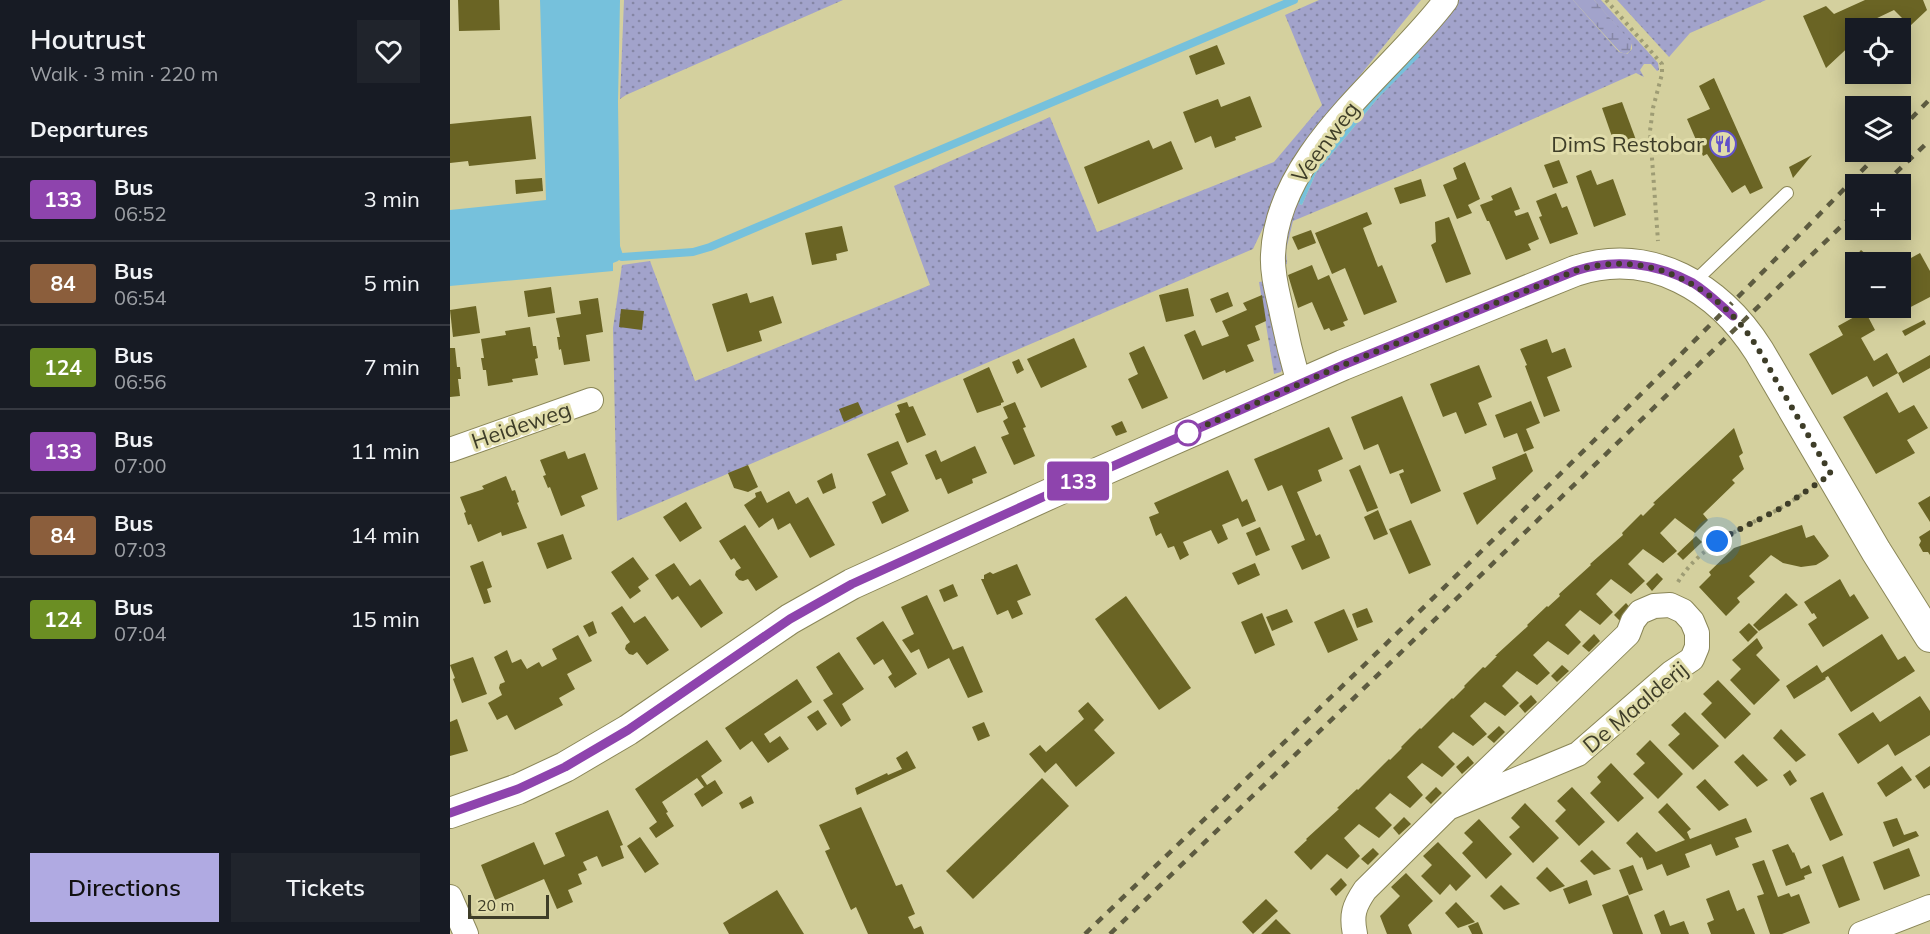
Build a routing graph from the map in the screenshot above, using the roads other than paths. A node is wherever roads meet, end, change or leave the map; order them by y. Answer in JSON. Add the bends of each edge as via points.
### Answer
{"nodes":[{"id":1,"x":1446,"y":0,"type":"edge"},
{"id":2,"x":1787,"y":193,"type":"dead end"},
{"id":3,"x":1694,"y":284,"type":"junction"},
{"id":4,"x":1299,"y":384,"type":"junction"},
{"id":5,"x":591,"y":400,"type":"dead end"},
{"id":6,"x":450,"y":450,"type":"edge"},
{"id":7,"x":1930,"y":637,"type":"edge"},
{"id":8,"x":1448,"y":808,"type":"junction"},
{"id":9,"x":450,"y":813,"type":"edge"},
{"id":10,"x":450,"y":897,"type":"edge"},
{"id":11,"x":1930,"y":907,"type":"edge"},
{"id":12,"x":466,"y":934,"type":"edge"},
{"id":13,"x":1356,"y":934,"type":"edge"},
{"id":14,"x":1861,"y":934,"type":"edge"}],
"edges":[{"from":1,"to":4,"type":"street","name":"Veenweg","via":[[1323,138],[1288,194],[1274,240],[1273,269]]},
{"from":2,"to":3,"type":"lane"},
{"from":3,"to":4,"type":"street","via":[[1656,269],[1619,263],[1592,266]]},
{"from":3,"to":7,"type":"street","via":[[1733,316],[1755,344]]},
{"from":4,"to":9,"type":"street","via":[[852,584],[790,619],[628,730],[565,767]]},
{"from":5,"to":6,"type":"street","name":"Heideweg"},
{"from":8,"to":8,"type":"street","name":"De Maalderij","via":[[1578,754],[1692,659],[1697,647],[1692,621],[1670,605],[1640,612],[1628,634]]},
{"from":8,"to":13,"type":"street","name":"De Maalderij","via":[[1365,890],[1355,904]]},
{"from":10,"to":12,"type":"street"},
{"from":11,"to":14,"type":"street"}]}
